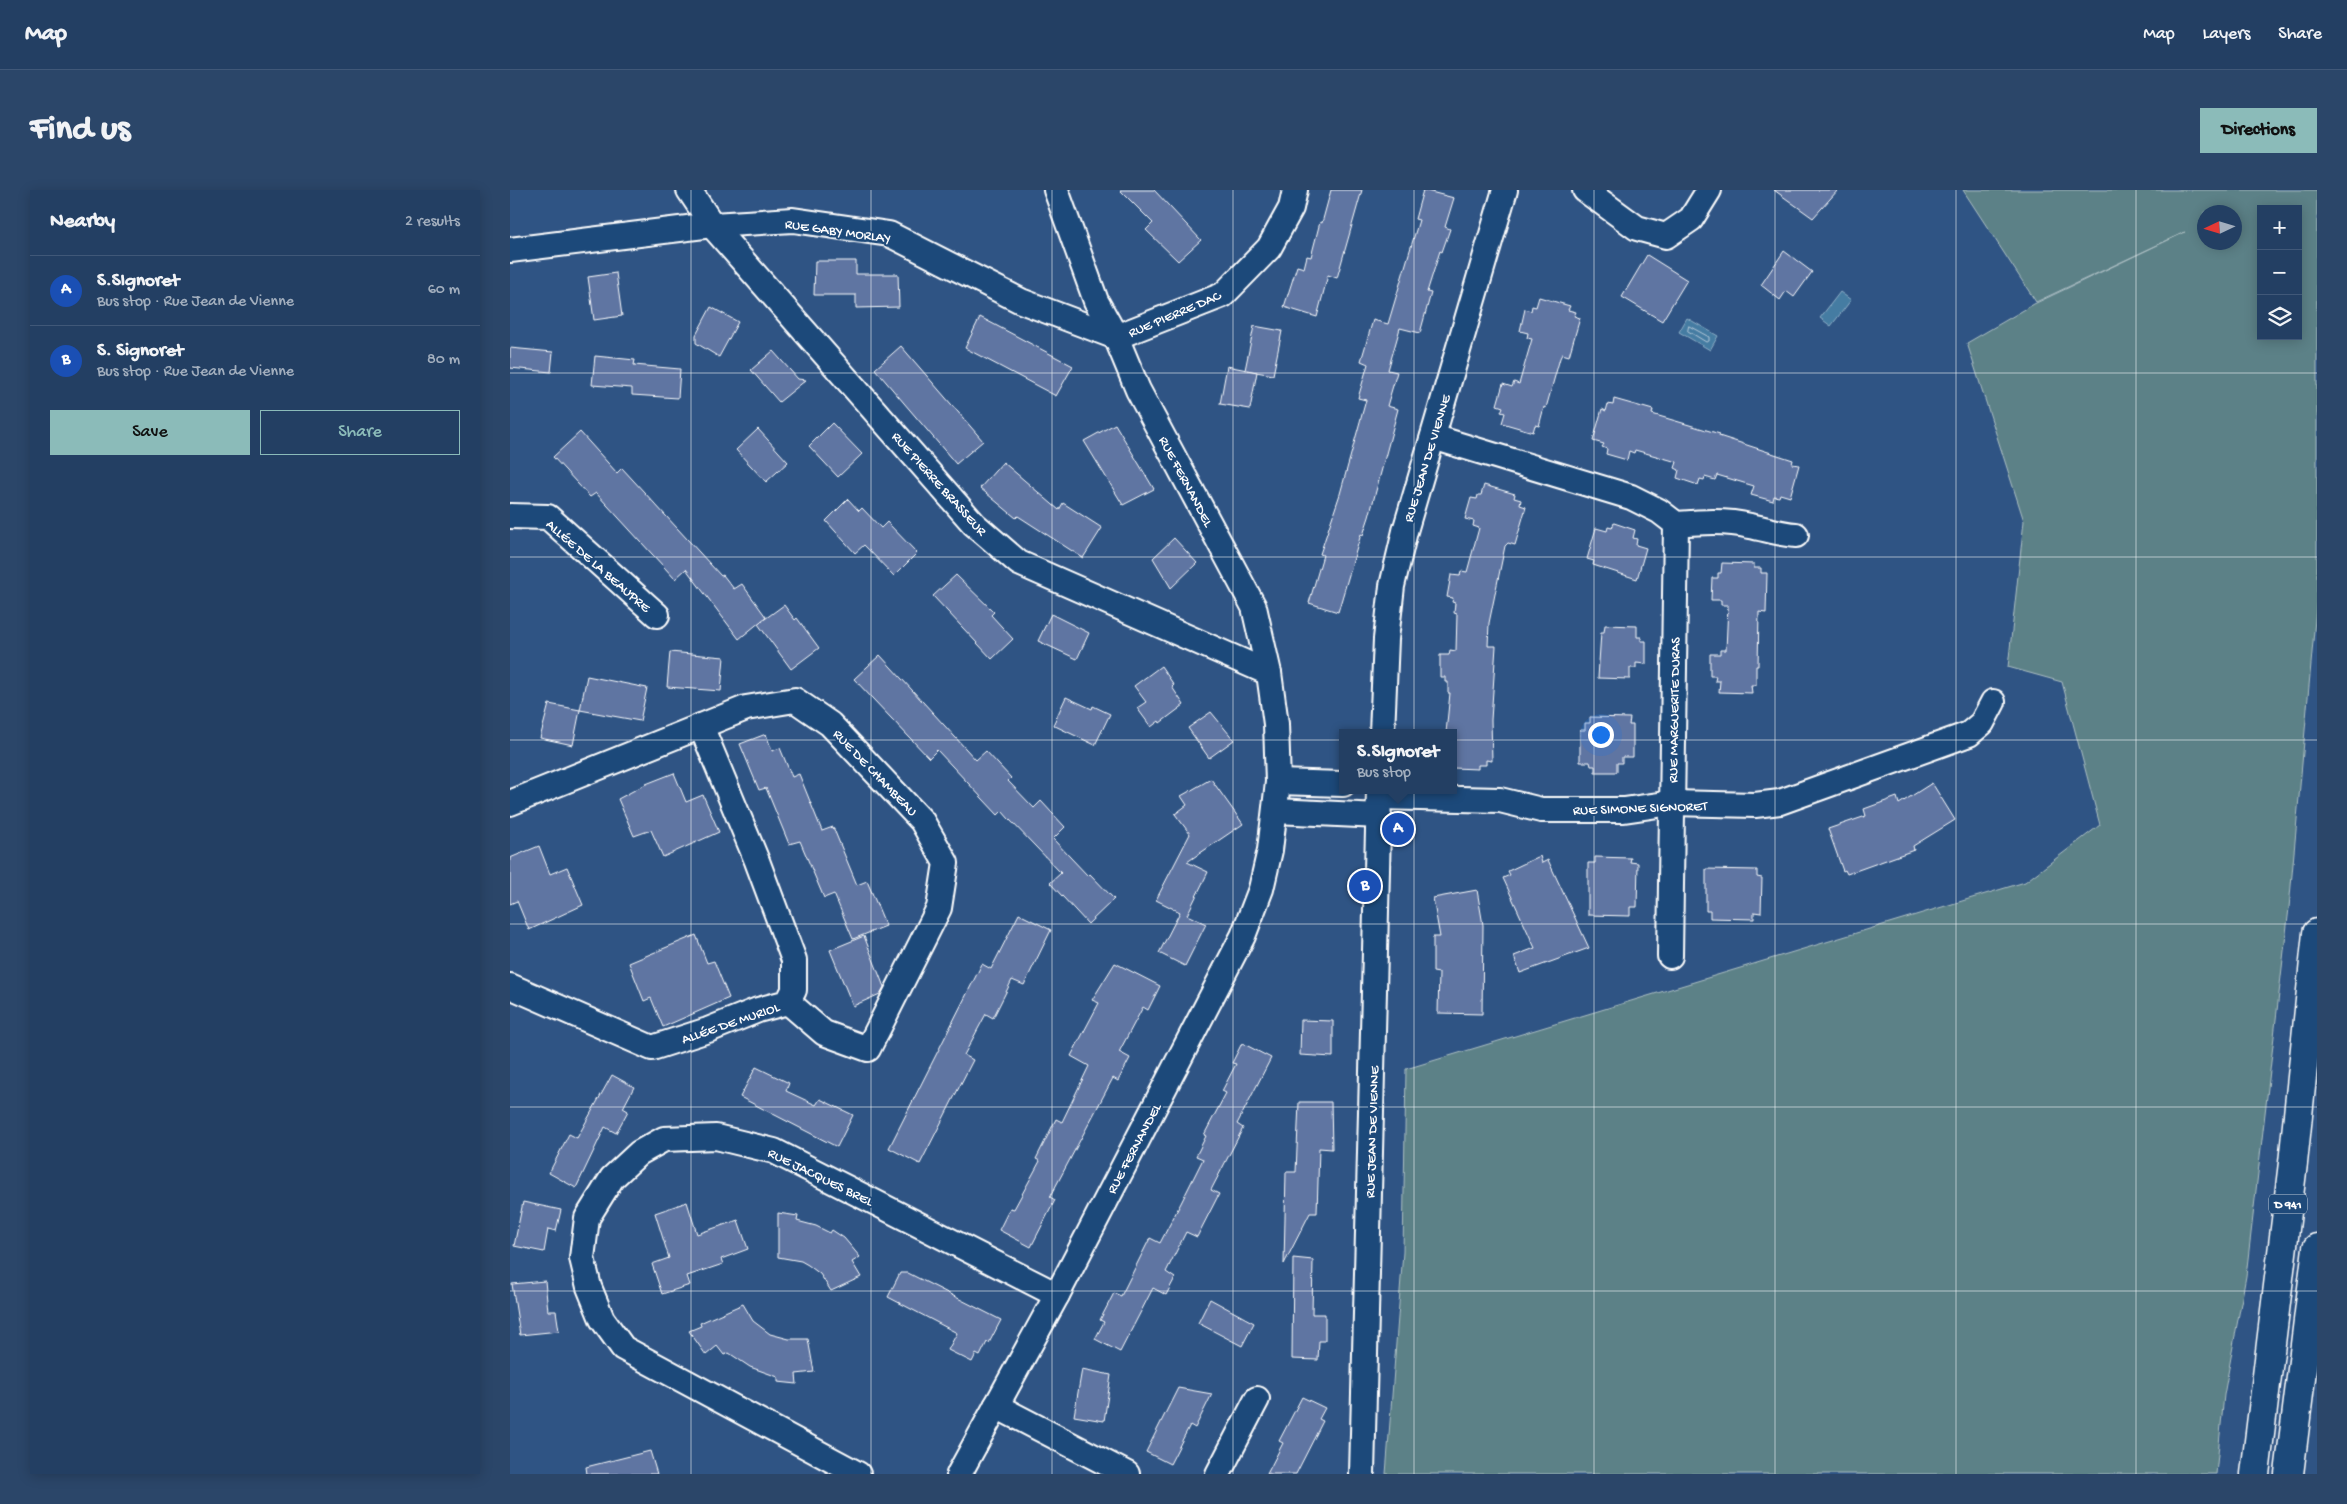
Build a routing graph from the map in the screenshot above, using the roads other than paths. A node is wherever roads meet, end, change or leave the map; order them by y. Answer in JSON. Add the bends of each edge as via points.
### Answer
{"nodes":[{"id":1,"x":689,"y":190,"type":"edge"},
{"id":2,"x":1056,"y":190,"type":"edge"},
{"id":3,"x":1295,"y":190,"type":"edge"},
{"id":4,"x":1505,"y":190,"type":"edge"},
{"id":5,"x":1585,"y":190,"type":"edge"},
{"id":6,"x":1709,"y":190,"type":"edge"},
{"id":7,"x":712,"y":225,"type":"junction"},
{"id":8,"x":510,"y":250,"type":"edge"},
{"id":9,"x":1116,"y":337,"type":"junction"},
{"id":10,"x":1433,"y":437,"type":"junction"},
{"id":11,"x":510,"y":516,"type":"edge"},
{"id":12,"x":1676,"y":524,"type":"junction"},
{"id":13,"x":1796,"y":535,"type":"dead end"},
{"id":14,"x":657,"y":614,"type":"dead end"},
{"id":15,"x":1269,"y":673,"type":"junction"},
{"id":16,"x":1992,"y":702,"type":"dead end"},
{"id":17,"x":700,"y":726,"type":"junction"},
{"id":18,"x":1382,"y":729,"type":"edge"},
{"id":19,"x":1278,"y":782,"type":"junction"},
{"id":20,"x":1339,"y":784,"type":"edge"},
{"id":21,"x":1379,"y":801,"type":"edge"},
{"id":22,"x":510,"y":803,"type":"edge"},
{"id":23,"x":1672,"y":803,"type":"junction"},
{"id":24,"x":1276,"y":811,"type":"junction"},
{"id":25,"x":2317,"y":933,"type":"edge"},
{"id":26,"x":1670,"y":956,"type":"dead end"},
{"id":27,"x":510,"y":986,"type":"edge"},
{"id":28,"x":788,"y":1002,"type":"junction"},
{"id":29,"x":2317,"y":1248,"type":"edge"},
{"id":30,"x":1057,"y":1295,"type":"junction"},
{"id":31,"x":1257,"y":1399,"type":"dead end"},
{"id":32,"x":996,"y":1406,"type":"junction"},
{"id":33,"x":858,"y":1474,"type":"edge"},
{"id":34,"x":959,"y":1474,"type":"edge"},
{"id":35,"x":1127,"y":1474,"type":"edge"},
{"id":36,"x":1218,"y":1474,"type":"edge"},
{"id":37,"x":1362,"y":1474,"type":"edge"},
{"id":38,"x":2255,"y":1474,"type":"edge"},
{"id":39,"x":2289,"y":1474,"type":"edge"}],
"edges":[{"from":1,"to":7,"type":"street","name":"RUE PIERRE BRASSEUR"},
{"from":2,"to":9,"type":"street","name":"RUE FERNANDEL","via":[[1096,301]]},
{"from":3,"to":9,"type":"street","name":"RUE PIERRE DAC","via":[[1291,208],[1269,248],[1223,295]]},
{"from":4,"to":10,"type":"street","name":"RUE JEAN DE VIENNE"},
{"from":5,"to":6,"type":"street","via":[[1637,228],[1666,236],[1691,219]]},
{"from":7,"to":8,"type":"street","name":"RUE GABY MORLAY"},
{"from":7,"to":9,"type":"street","name":"RUE GABY MORLAY","via":[[793,220],[889,234],[1021,301]]},
{"from":7,"to":15,"type":"street","name":"RUE PIERRE BRASSEUR","via":[[974,524],[1019,563]]},
{"from":9,"to":15,"type":"street","name":"RUE FERNANDEL","via":[[1138,390],[1254,607]]},
{"from":10,"to":12,"type":"street","via":[[1631,497],[1659,510]]},
{"from":10,"to":18,"type":"street","name":"RUE JEAN DE VIENNE","via":[[1392,586]]},
{"from":11,"to":14,"type":"street","name":"ALLÉE DE LA BEAUPRE","via":[[548,517]]},
{"from":12,"to":13,"type":"street","via":[[1749,525]]},
{"from":12,"to":23,"type":"street","name":"RUE MARGUERITE DURAS"},
{"from":15,"to":19,"type":"street","name":"RUE FERNANDEL","via":[[1276,724]]},
{"from":16,"to":23,"type":"street","name":"RUE SIMONE SIGNORET","via":[[1982,724],[1969,734],[1780,802],[1756,805]]},
{"from":17,"to":22,"type":"street","name":"RUE DE CHAMBEAU"},
{"from":17,"to":28,"type":"street","name":"ALLÉE DE MURIOL","via":[[794,960],[794,990]]},
{"from":17,"to":28,"type":"street","name":"RUE DE CHAMBEAU","via":[[746,708],[795,700],[830,724],[922,821],[946,863],[939,908],[868,1049],[824,1033]]},
{"from":19,"to":20,"type":"street"},
{"from":19,"to":24,"type":"street","name":"RUE FERNANDEL"},
{"from":21,"to":23,"type":"street","name":"RUE SIMONE SIGNORET","via":[[1500,800],[1541,810],[1624,810]]},
{"from":21,"to":24,"type":"street"},
{"from":21,"to":37,"type":"street","name":"RUE JEAN DE VIENNE"},
{"from":23,"to":26,"type":"street","name":"RUE MARGUERITE DURAS"},
{"from":24,"to":30,"type":"street","name":"RUE FERNANDEL","via":[[1261,889],[1243,936]]},
{"from":25,"to":38,"type":"highway","number":"D 941"},
{"from":27,"to":28,"type":"street","name":"ALLÉE DE MURIOL","via":[[652,1048]]},
{"from":29,"to":39,"type":"highway"},
{"from":30,"to":32,"type":"street","name":"RUE FERNANDEL"},
{"from":30,"to":33,"type":"street","name":"RUE JACQUES BREL","via":[[774,1151],[716,1137],[664,1139],[639,1153],[612,1178],[586,1218],[582,1258],[588,1287],[602,1319],[623,1348]]},
{"from":31,"to":36,"type":"street"},
{"from":32,"to":34,"type":"street","name":"RUE FERNANDEL"},
{"from":32,"to":35,"type":"street"}]}
